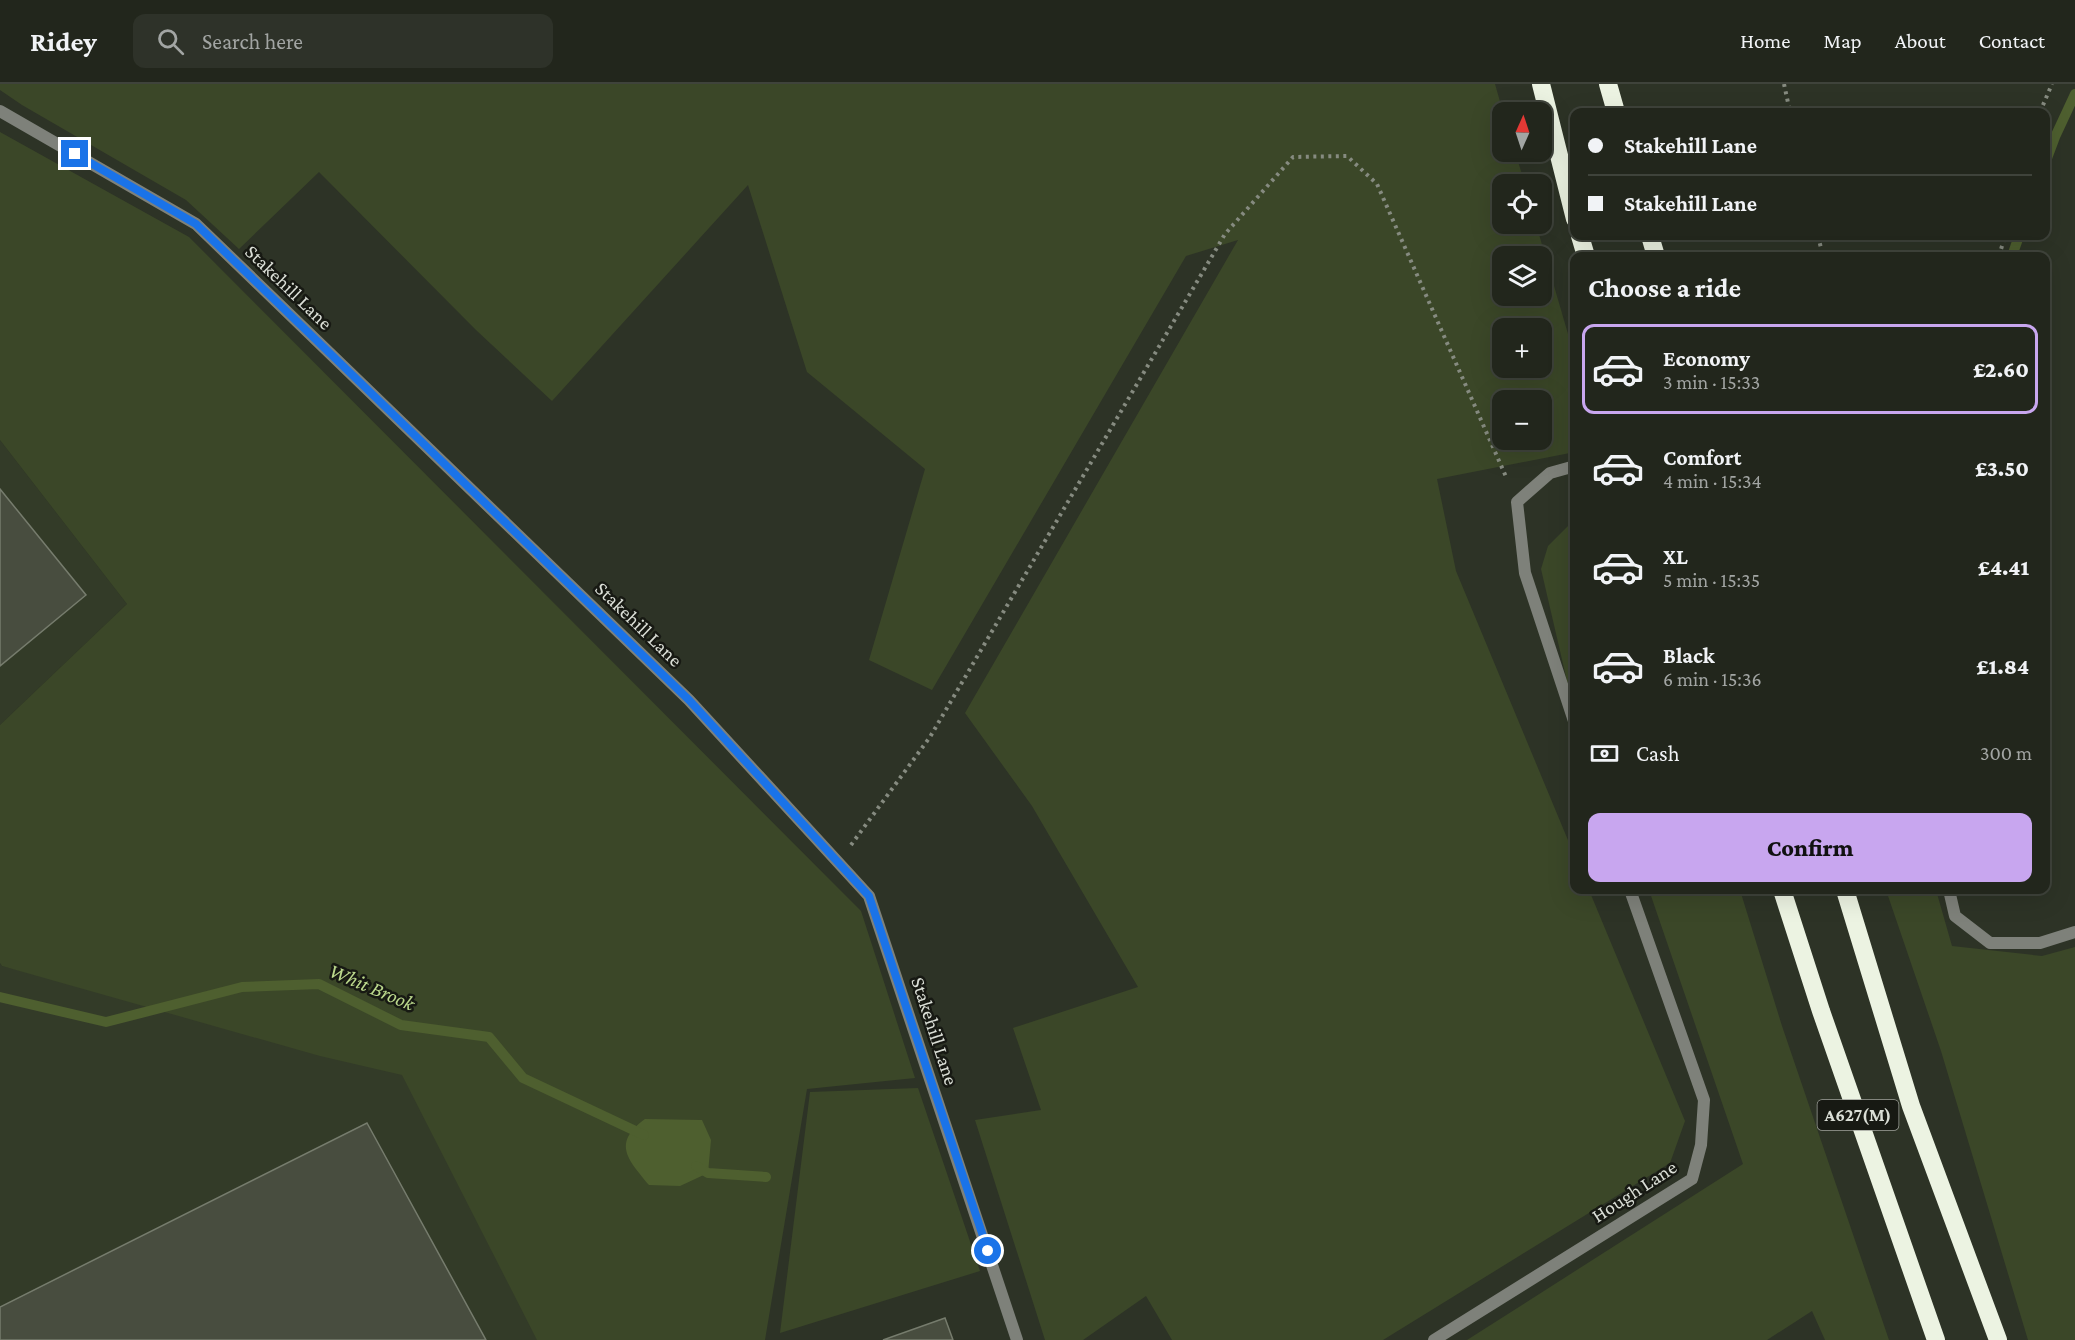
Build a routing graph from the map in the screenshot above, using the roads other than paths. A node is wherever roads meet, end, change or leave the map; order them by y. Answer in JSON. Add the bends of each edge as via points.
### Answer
{"nodes":[{"id":1,"x":1534,"y":84,"type":"edge"},
{"id":2,"x":1541,"y":84,"type":"edge"},
{"id":3,"x":1608,"y":84,"type":"edge"},
{"id":4,"x":1615,"y":108,"type":"edge"},
{"id":5,"x":0,"y":111,"type":"edge"},
{"id":6,"x":1567,"y":193,"type":"junction"},
{"id":7,"x":1570,"y":203,"type":"edge"},
{"id":8,"x":1570,"y":467,"type":"edge"},
{"id":9,"x":1570,"y":709,"type":"edge"},
{"id":10,"x":1631,"y":894,"type":"edge"},
{"id":11,"x":1783,"y":894,"type":"edge"},
{"id":12,"x":1846,"y":894,"type":"edge"},
{"id":13,"x":1950,"y":894,"type":"edge"},
{"id":14,"x":2075,"y":932,"type":"edge"},
{"id":15,"x":1017,"y":1340,"type":"edge"},
{"id":16,"x":1434,"y":1340,"type":"edge"},
{"id":17,"x":1936,"y":1340,"type":"edge"},
{"id":18,"x":1998,"y":1340,"type":"edge"}],
"edges":[{"from":1,"to":6,"type":"highway"},
{"from":2,"to":6,"type":"highway"},
{"from":3,"to":4,"type":"highway"},
{"from":5,"to":15,"type":"street","name":"Stakehill Lane","via":[[196,224],[689,700],[869,896]]},
{"from":6,"to":7,"type":"highway"},
{"from":8,"to":9,"type":"street","via":[[1550,473],[1517,502],[1525,573]]},
{"from":10,"to":16,"type":"street","name":"Hough Lane","via":[[1704,1100],[1701,1145],[1692,1179]]},
{"from":11,"to":17,"type":"highway","number":"A627(M)"},
{"from":12,"to":18,"type":"highway","number":"A627(M)","via":[[1911,1106]]},
{"from":13,"to":14,"type":"street","via":[[1955,916],[1990,943],[2040,943]]}]}
